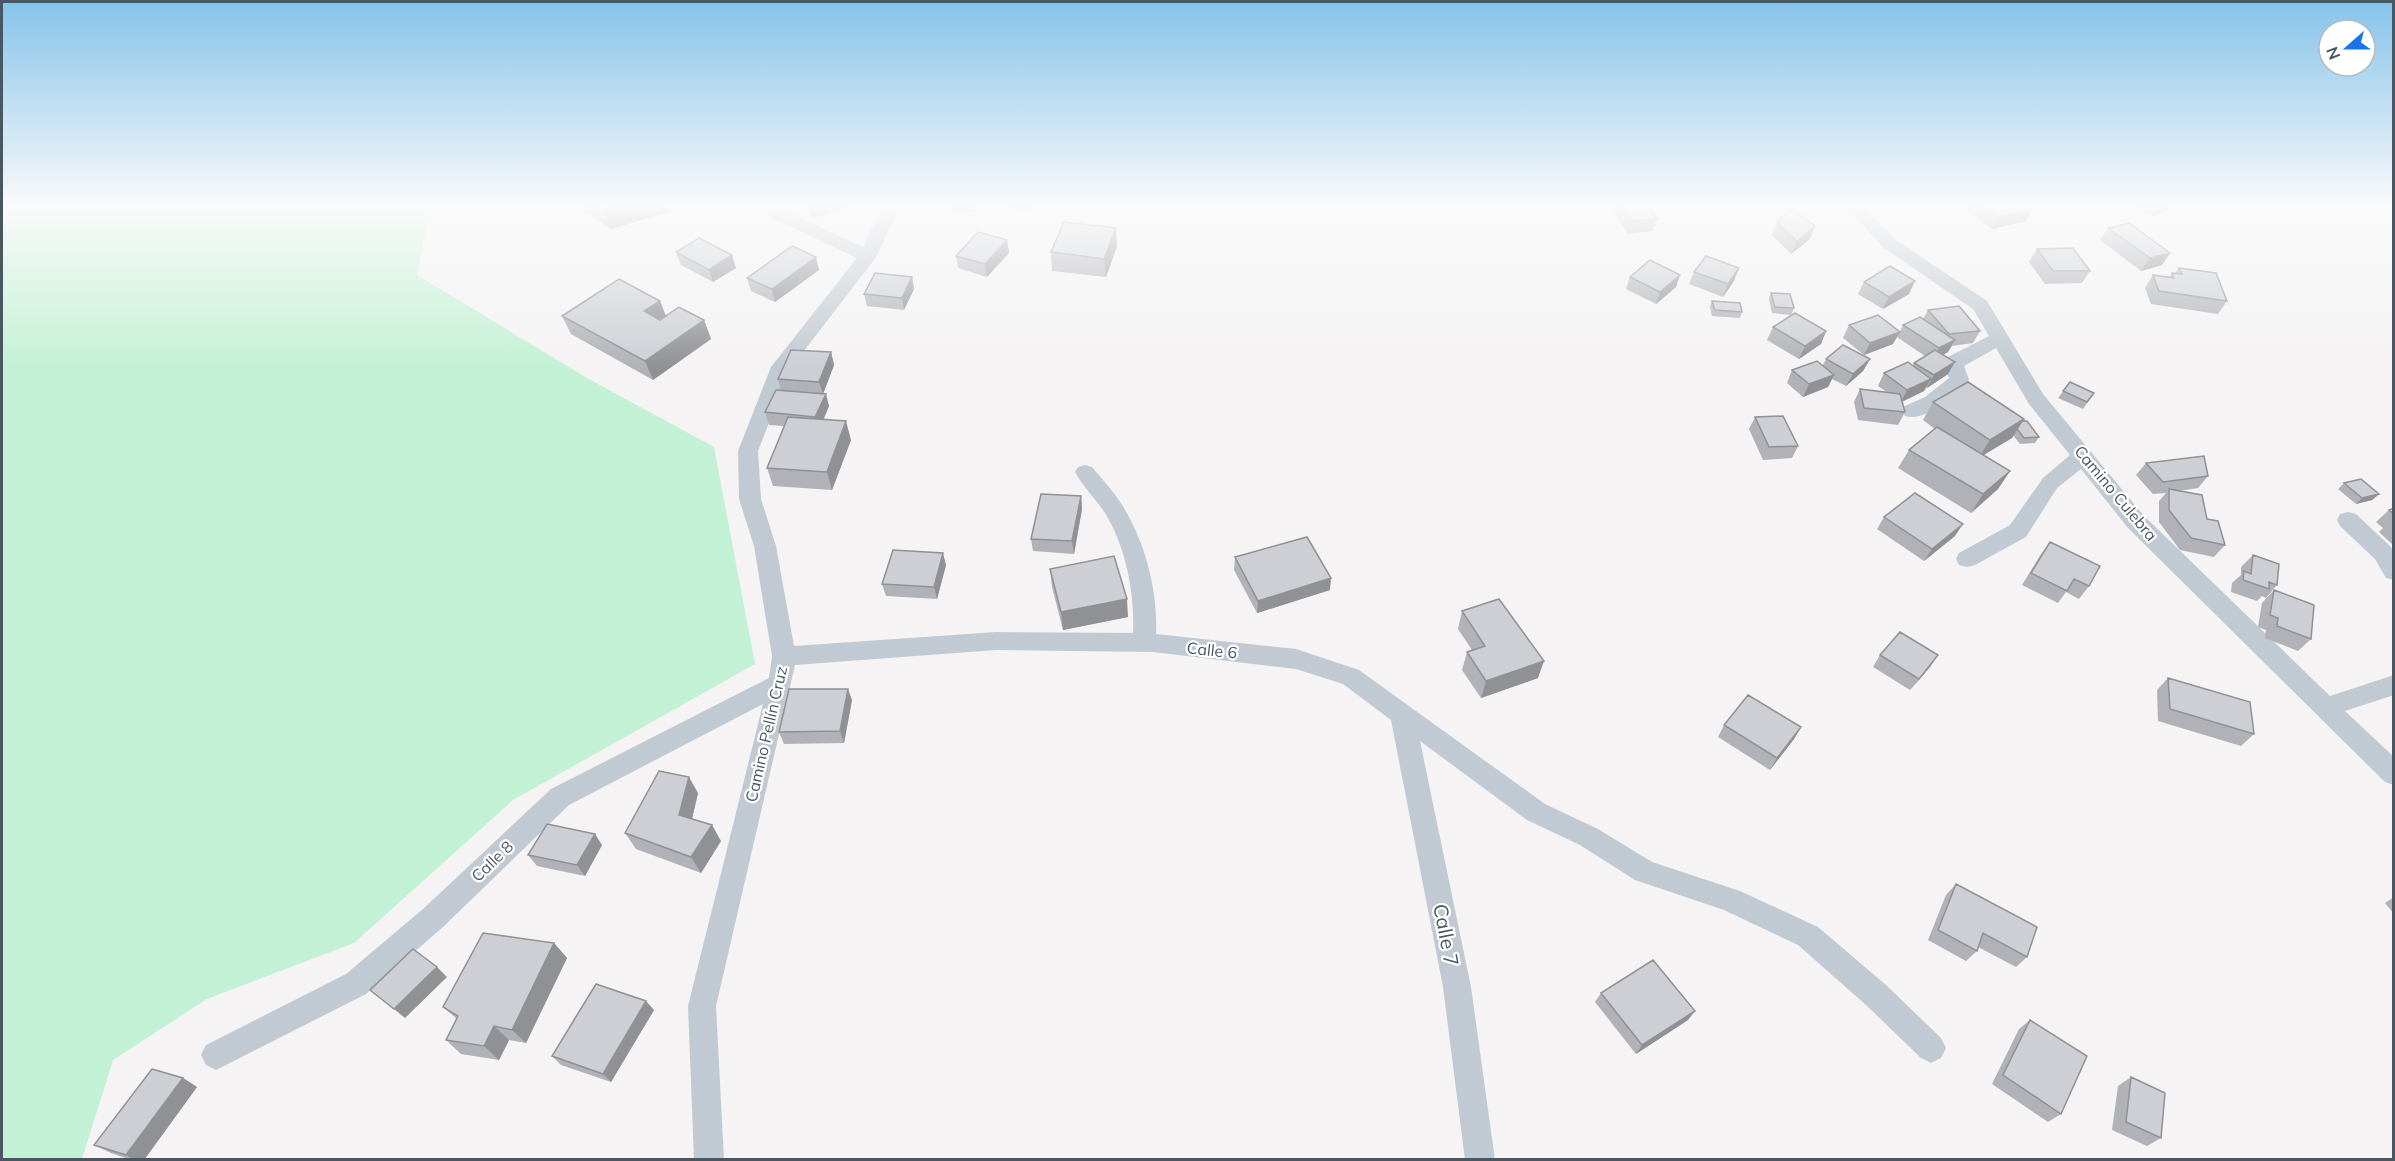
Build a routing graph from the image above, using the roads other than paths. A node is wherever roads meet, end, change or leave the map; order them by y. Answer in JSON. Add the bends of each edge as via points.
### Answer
{"nodes":[{"id":1,"x":866,"y":259,"type":"edge"},
{"id":2,"x":1912,"y":259,"type":"edge"},
{"id":3,"x":2001,"y":338,"type":"junction"},
{"id":4,"x":1912,"y":411,"type":"dead end"},
{"id":5,"x":2084,"y":455,"type":"junction"},
{"id":6,"x":1085,"y":472,"type":"dead end"},
{"id":7,"x":2348,"y":520,"type":"dead end"},
{"id":8,"x":1967,"y":559,"type":"dead end"},
{"id":9,"x":2394,"y":572,"type":"edge"},
{"id":10,"x":1144,"y":643,"type":"junction"},
{"id":11,"x":784,"y":656,"type":"junction"},
{"id":12,"x":780,"y":684,"type":"junction"},
{"id":13,"x":2394,"y":685,"type":"edge"},
{"id":14,"x":2325,"y":707,"type":"junction"},
{"id":15,"x":1402,"y":712,"type":"junction"},
{"id":16,"x":2394,"y":774,"type":"edge"},
{"id":17,"x":1931,"y":1048,"type":"dead end"},
{"id":18,"x":216,"y":1055,"type":"dead end"},
{"id":19,"x":709,"y":1160,"type":"edge"},
{"id":20,"x":1480,"y":1160,"type":"edge"}],
"edges":[{"from":1,"to":11,"type":"street","name":"Camino Pellín Cruz","via":[[781,367],[748,451],[750,499],[765,546]]},
{"from":2,"to":3,"type":"street","name":"Camino Culebra","via":[[1980,305]]},
{"from":3,"to":4,"type":"street","via":[[1953,363],[1959,380],[1932,402]]},
{"from":3,"to":5,"type":"street","name":"Camino Culebra","via":[[2036,399]]},
{"from":5,"to":8,"type":"street","via":[[2050,483],[2018,531]]},
{"from":5,"to":14,"type":"street","name":"Camino Culebra","via":[[2136,522]]},
{"from":6,"to":10,"type":"street","via":[[1115,511],[1132,552],[1146,604]]},
{"from":7,"to":9,"type":"street","via":[[2383,553]]},
{"from":10,"to":11,"type":"street","name":"Calle 6","via":[[996,641]]},
{"from":10,"to":15,"type":"street","name":"Calle 6","via":[[1296,659],[1351,676]]},
{"from":11,"to":12,"type":"street","name":"Camino Pellín Cruz"},
{"from":12,"to":18,"type":"street","name":"Calle 8","via":[[560,797],[433,918],[356,984]]},
{"from":12,"to":19,"type":"street","name":"Camino Pellín Cruz","via":[[702,1006]]},
{"from":13,"to":14,"type":"street"},
{"from":14,"to":16,"type":"street","name":"Camino Culebra"},
{"from":15,"to":17,"type":"street","name":"Calle 6","via":[[1536,812],[1589,837],[1644,871],[1730,900],[1808,936]]},
{"from":15,"to":20,"type":"street","name":"Calle 7","via":[[1456,987]]}]}
